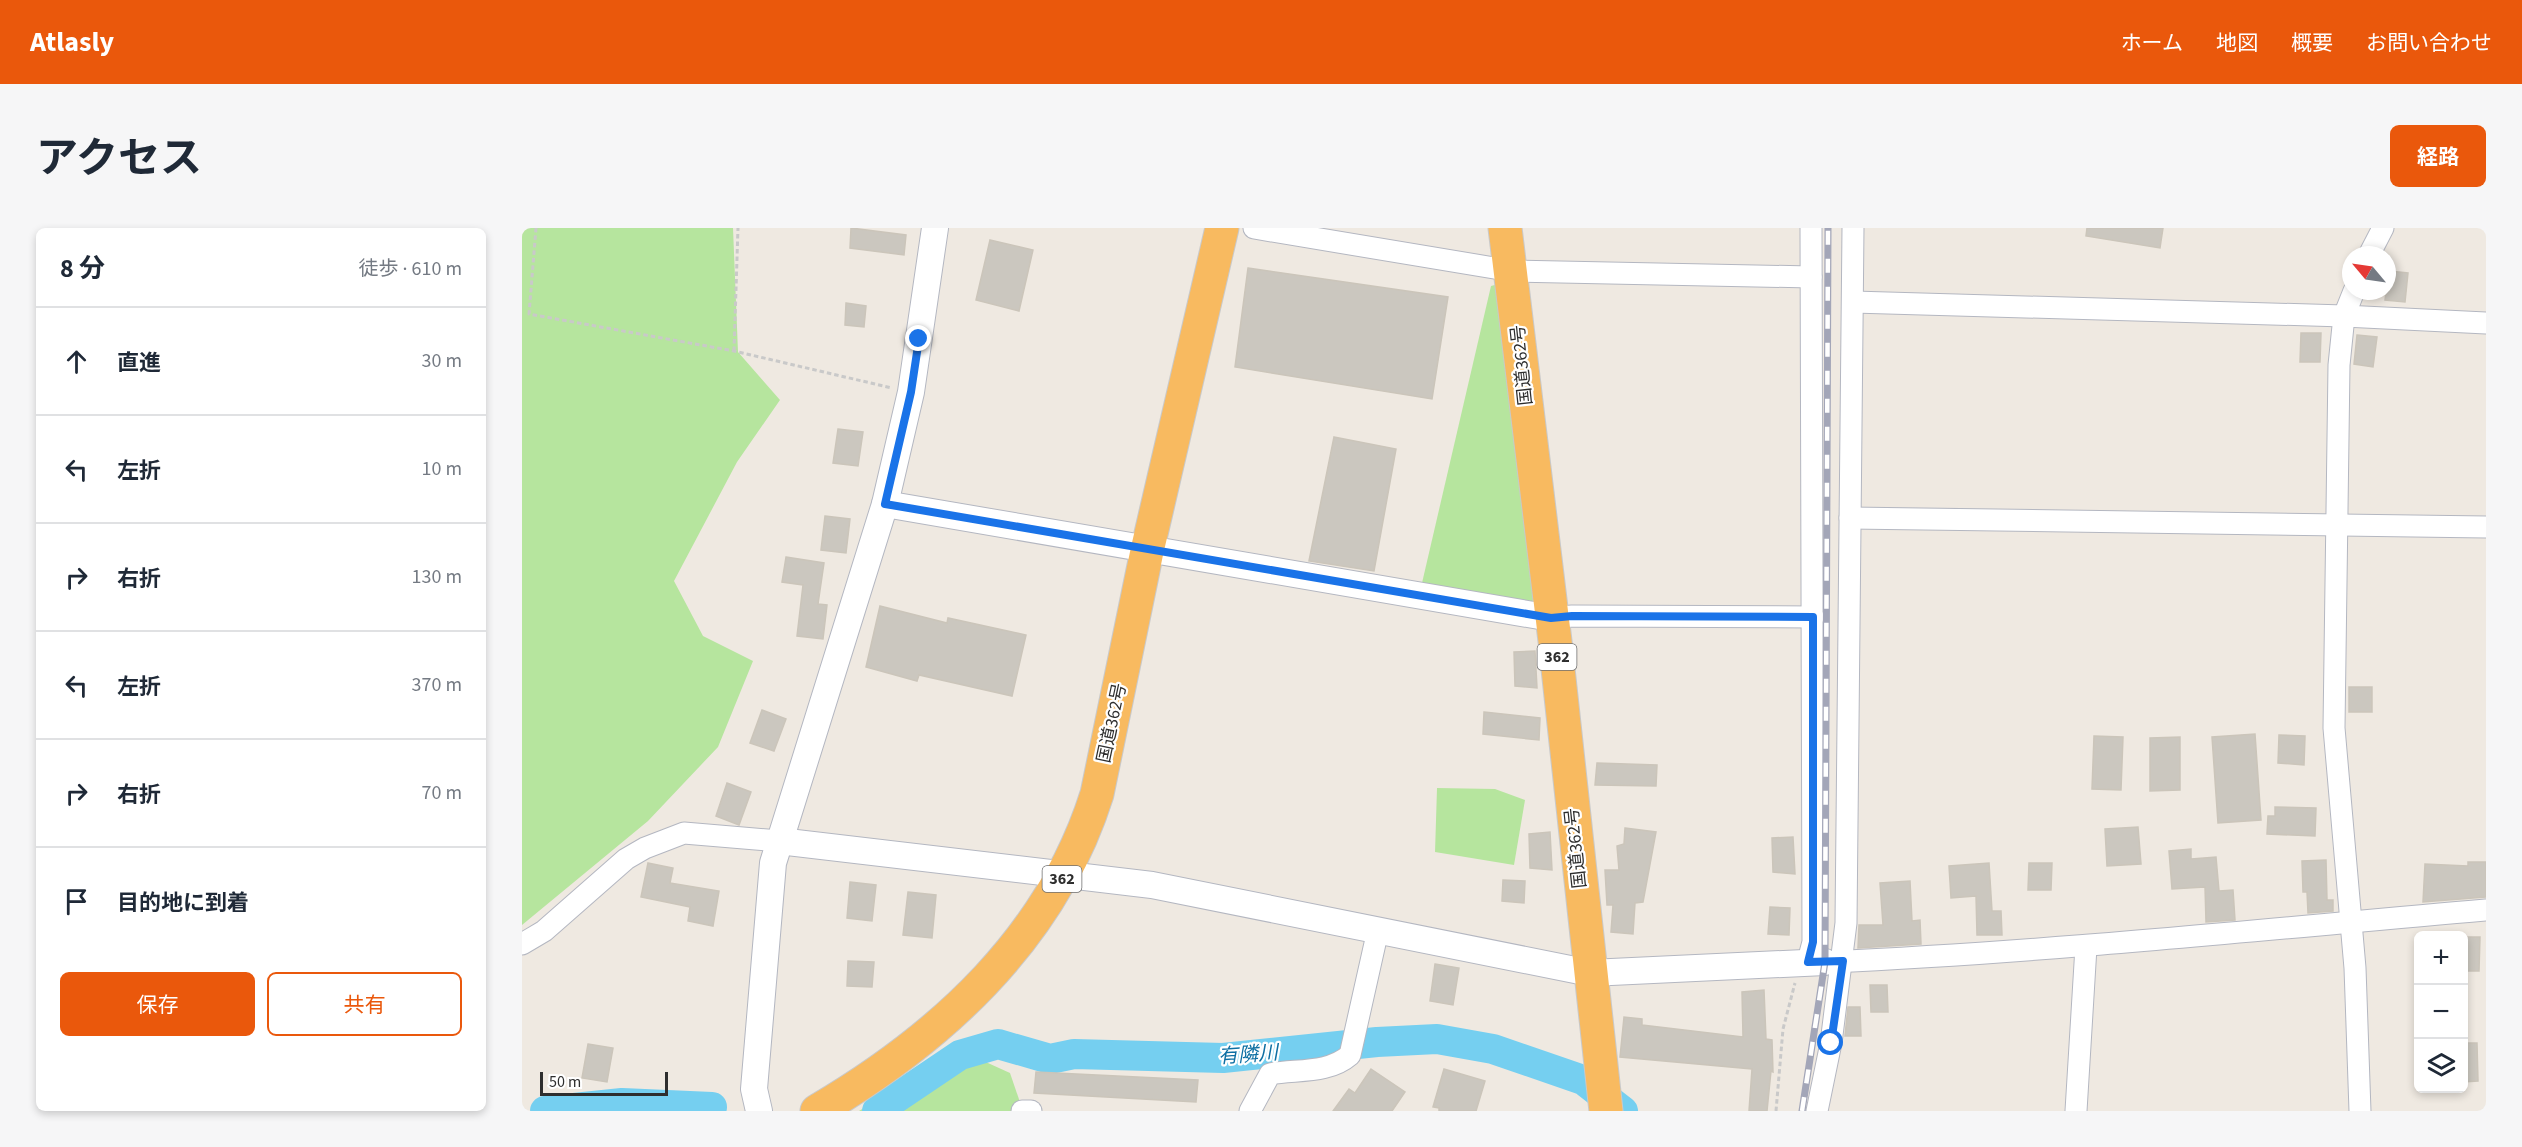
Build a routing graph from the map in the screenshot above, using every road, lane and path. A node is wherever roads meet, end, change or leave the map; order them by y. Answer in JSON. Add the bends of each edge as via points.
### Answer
{"nodes":[{"id":1,"x":536,"y":228,"type":"edge"},
{"id":2,"x":738,"y":228,"type":"edge"},
{"id":3,"x":1222,"y":228,"type":"edge"},
{"id":4,"x":1254,"y":228,"type":"edge"},
{"id":5,"x":1505,"y":228,"type":"edge"},
{"id":6,"x":1811,"y":228,"type":"edge"},
{"id":7,"x":1853,"y":228,"type":"edge"},
{"id":8,"x":2383,"y":228,"type":"edge"},
{"id":9,"x":938,"y":229,"type":"edge"},
{"id":10,"x":2374,"y":246,"type":"edge"},
{"id":11,"x":1512,"y":271,"type":"junction"},
{"id":12,"x":1810,"y":277,"type":"junction"},
{"id":13,"x":2350,"y":300,"type":"edge"},
{"id":14,"x":1853,"y":302,"type":"junction"},
{"id":15,"x":2344,"y":316,"type":"junction"},
{"id":16,"x":2486,"y":323,"type":"edge"},
{"id":17,"x":734,"y":351,"type":"junction"},
{"id":18,"x":911,"y":392,"type":"junction"},
{"id":19,"x":885,"y":504,"type":"junction"},
{"id":20,"x":1851,"y":518,"type":"junction"},
{"id":21,"x":2335,"y":525,"type":"junction"},
{"id":22,"x":2486,"y":527,"type":"edge"},
{"id":23,"x":1147,"y":551,"type":"junction"},
{"id":24,"x":1813,"y":617,"type":"junction"},
{"id":25,"x":1551,"y":618,"type":"junction"},
{"id":26,"x":779,"y":841,"type":"junction"},
{"id":27,"x":1064,"y":875,"type":"junction"},
{"id":28,"x":2486,"y":910,"type":"edge"},
{"id":29,"x":2351,"y":922,"type":"junction"},
{"id":30,"x":1378,"y":930,"type":"junction"},
{"id":31,"x":522,"y":944,"type":"edge"},
{"id":32,"x":2086,"y":947,"type":"junction"},
{"id":33,"x":1819,"y":962,"type":"junction"},
{"id":34,"x":1590,"y":973,"type":"junction"},
{"id":35,"x":1606,"y":1102,"type":"edge"},
{"id":36,"x":759,"y":1111,"type":"edge"},
{"id":37,"x":817,"y":1111,"type":"edge"},
{"id":38,"x":1022,"y":1111,"type":"edge"},
{"id":39,"x":1031,"y":1111,"type":"edge"},
{"id":40,"x":1250,"y":1111,"type":"edge"},
{"id":41,"x":1776,"y":1111,"type":"edge"},
{"id":42,"x":1817,"y":1111,"type":"edge"},
{"id":43,"x":2076,"y":1111,"type":"edge"},
{"id":44,"x":2360,"y":1111,"type":"edge"}],
"edges":[{"from":1,"to":17,"type":"path","via":[[529,314]]},
{"from":2,"to":17,"type":"path"},
{"from":3,"to":23,"type":"highway","name":"国道362号","number":"362"},
{"from":4,"to":11,"type":"street"},
{"from":5,"to":11,"type":"highway","name":"国道362号","number":"362"},
{"from":6,"to":12,"type":"street"},
{"from":7,"to":14,"type":"street"},
{"from":8,"to":10,"type":"street"},
{"from":9,"to":18,"type":"street"},
{"from":11,"to":12,"type":"street"},
{"from":11,"to":25,"type":"highway","name":"国道362号","number":"362"},
{"from":12,"to":24,"type":"street"},
{"from":13,"to":15,"type":"street"},
{"from":14,"to":15,"type":"street"},
{"from":14,"to":20,"type":"street"},
{"from":15,"to":16,"type":"street"},
{"from":15,"to":21,"type":"street"},
{"from":17,"to":18,"type":"path"},
{"from":18,"to":19,"type":"street"},
{"from":19,"to":23,"type":"street"},
{"from":19,"to":26,"type":"street"},
{"from":20,"to":21,"type":"street"},
{"from":20,"to":33,"type":"street","via":[[1846,923]]},
{"from":21,"to":22,"type":"street"},
{"from":21,"to":29,"type":"street","via":[[2334,728]]},
{"from":23,"to":25,"type":"street"},
{"from":23,"to":27,"type":"highway","name":"国道362号","number":"362","via":[[1097,794],[1085,832]]},
{"from":24,"to":25,"type":"street"},
{"from":24,"to":33,"type":"street","via":[[1813,942]]},
{"from":25,"to":34,"type":"highway","name":"国道362号","number":"362"},
{"from":26,"to":27,"type":"street"},
{"from":26,"to":31,"type":"street","via":[[684,833],[645,848],[626,859],[544,930]]},
{"from":26,"to":36,"type":"street","via":[[773,862],[754,1089]]},
{"from":27,"to":30,"type":"street","via":[[1152,885]]},
{"from":27,"to":37,"type":"highway","name":"国道362号","number":"362","via":[[1010,956],[967,1001],[919,1044]]},
{"from":28,"to":29,"type":"street"},
{"from":29,"to":32,"type":"street"},
{"from":29,"to":44,"type":"street"},
{"from":30,"to":34,"type":"street"},
{"from":30,"to":40,"type":"street","via":[[1350,1055],[1329,1067],[1270,1074]]},
{"from":32,"to":33,"type":"street","via":[[1874,962]]},
{"from":32,"to":43,"type":"street"},
{"from":33,"to":34,"type":"street"},
{"from":33,"to":41,"type":"path","via":[[1783,1029]]},
{"from":33,"to":42,"type":"street"},
{"from":34,"to":35,"type":"highway","name":"国道362号","number":"362"},
{"from":38,"to":39,"type":"street"}]}
